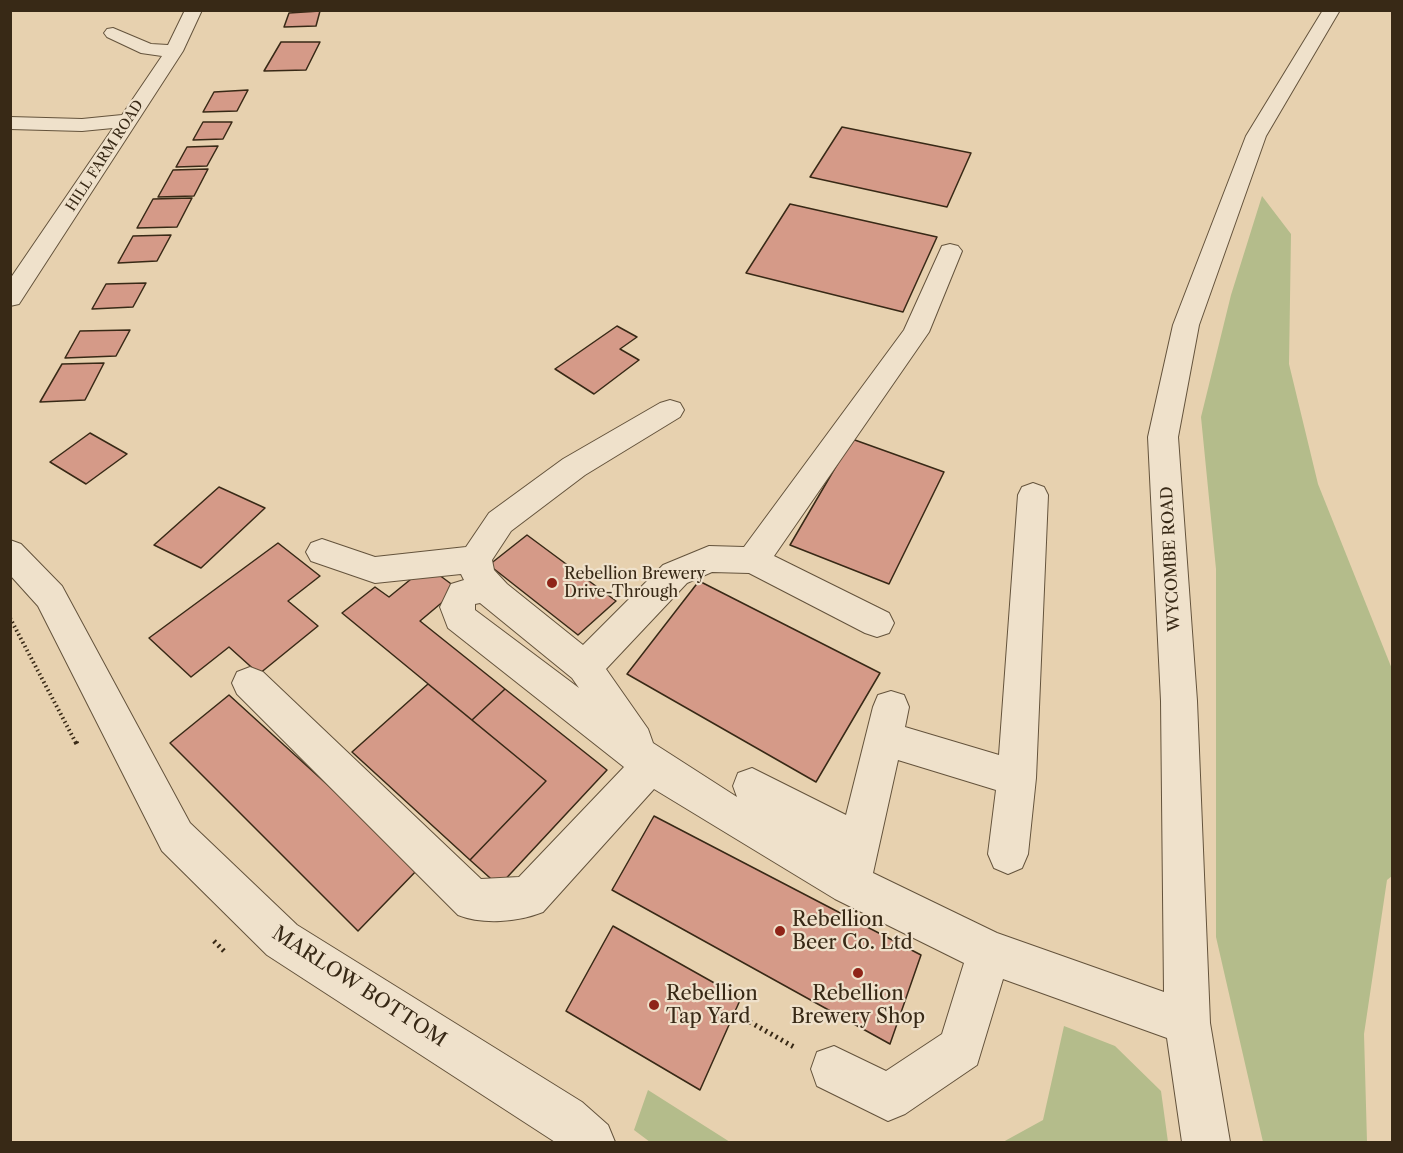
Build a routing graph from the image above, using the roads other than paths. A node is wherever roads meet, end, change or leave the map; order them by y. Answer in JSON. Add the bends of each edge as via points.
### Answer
{"nodes":[{"id":1,"x":194,"y":10,"type":"edge"},
{"id":2,"x":1332,"y":10,"type":"edge"},
{"id":3,"x":113,"y":33,"type":"dead end"},
{"id":4,"x":174,"y":51,"type":"junction"},
{"id":5,"x":129,"y":120,"type":"junction"},
{"id":6,"x":10,"y":123,"type":"edge"},
{"id":7,"x":950,"y":251,"type":"dead end"},
{"id":8,"x":10,"y":298,"type":"edge"},
{"id":9,"x":670,"y":410,"type":"dead end"},
{"id":10,"x":1033,"y":495,"type":"dead end"},
{"id":11,"x":322,"y":552,"type":"dead end"},
{"id":12,"x":10,"y":554,"type":"edge"},
{"id":13,"x":476,"y":559,"type":"junction"},
{"id":14,"x":753,"y":560,"type":"junction"},
{"id":15,"x":495,"y":594,"type":"junction"},
{"id":16,"x":877,"y":624,"type":"dead end"},
{"id":17,"x":585,"y":667,"type":"junction"},
{"id":18,"x":250,"y":683,"type":"dead end"},
{"id":19,"x":651,"y":765,"type":"junction"},
{"id":20,"x":1017,"y":778,"type":"junction"},
{"id":21,"x":752,"y":786,"type":"dead end"},
{"id":22,"x":859,"y":843,"type":"junction"},
{"id":23,"x":1008,"y":854,"type":"dead end"},
{"id":24,"x":850,"y":884,"type":"junction"},
{"id":25,"x":989,"y":952,"type":"junction"},
{"id":26,"x":1187,"y":1023,"type":"junction"},
{"id":27,"x":834,"y":1069,"type":"dead end"},
{"id":28,"x":591,"y":1143,"type":"edge"},
{"id":29,"x":1206,"y":1143,"type":"edge"}],
"edges":[{"from":1,"to":4,"type":"street","name":"HILL FARM ROAD"},
{"from":2,"to":26,"type":"street","name":"WYCOMBE ROAD","via":[[1256,136],[1186,325],[1163,437],[1179,701]]},
{"from":3,"to":4,"type":"street","via":[[147,49]]},
{"from":4,"to":5,"type":"street","name":"HILL FARM ROAD"},
{"from":5,"to":6,"type":"street"},
{"from":5,"to":8,"type":"street","name":"HILL FARM ROAD"},
{"from":7,"to":14,"type":"street","via":[[916,332]]},
{"from":9,"to":13,"type":"street","via":[[574,467],[500,522]]},
{"from":10,"to":20,"type":"street"},
{"from":11,"to":13,"type":"street","via":[[375,570]]},
{"from":12,"to":28,"type":"street","name":"MARLOW BOTTOM","via":[[50,596],[176,837],[282,940],[565,1119]]},
{"from":13,"to":15,"type":"street","via":[[478,575]]},
{"from":14,"to":16,"type":"street"},
{"from":14,"to":17,"type":"street","via":[[708,558],[675,574]]},
{"from":15,"to":17,"type":"street"},
{"from":15,"to":19,"type":"street","via":[[480,589],[463,594],[457,607],[460,618]]},
{"from":17,"to":19,"type":"street"},
{"from":18,"to":19,"type":"street","via":[[473,900],[528,897]]},
{"from":19,"to":24,"type":"street"},
{"from":20,"to":22,"type":"street","via":[[887,723]]},
{"from":20,"to":23,"type":"street"},
{"from":21,"to":22,"type":"street"},
{"from":22,"to":24,"type":"street"},
{"from":24,"to":25,"type":"street"},
{"from":25,"to":26,"type":"street"},
{"from":25,"to":27,"type":"street","via":[[961,1049],[888,1097]]},
{"from":26,"to":29,"type":"street","name":"WYCOMBE ROAD"}]}
